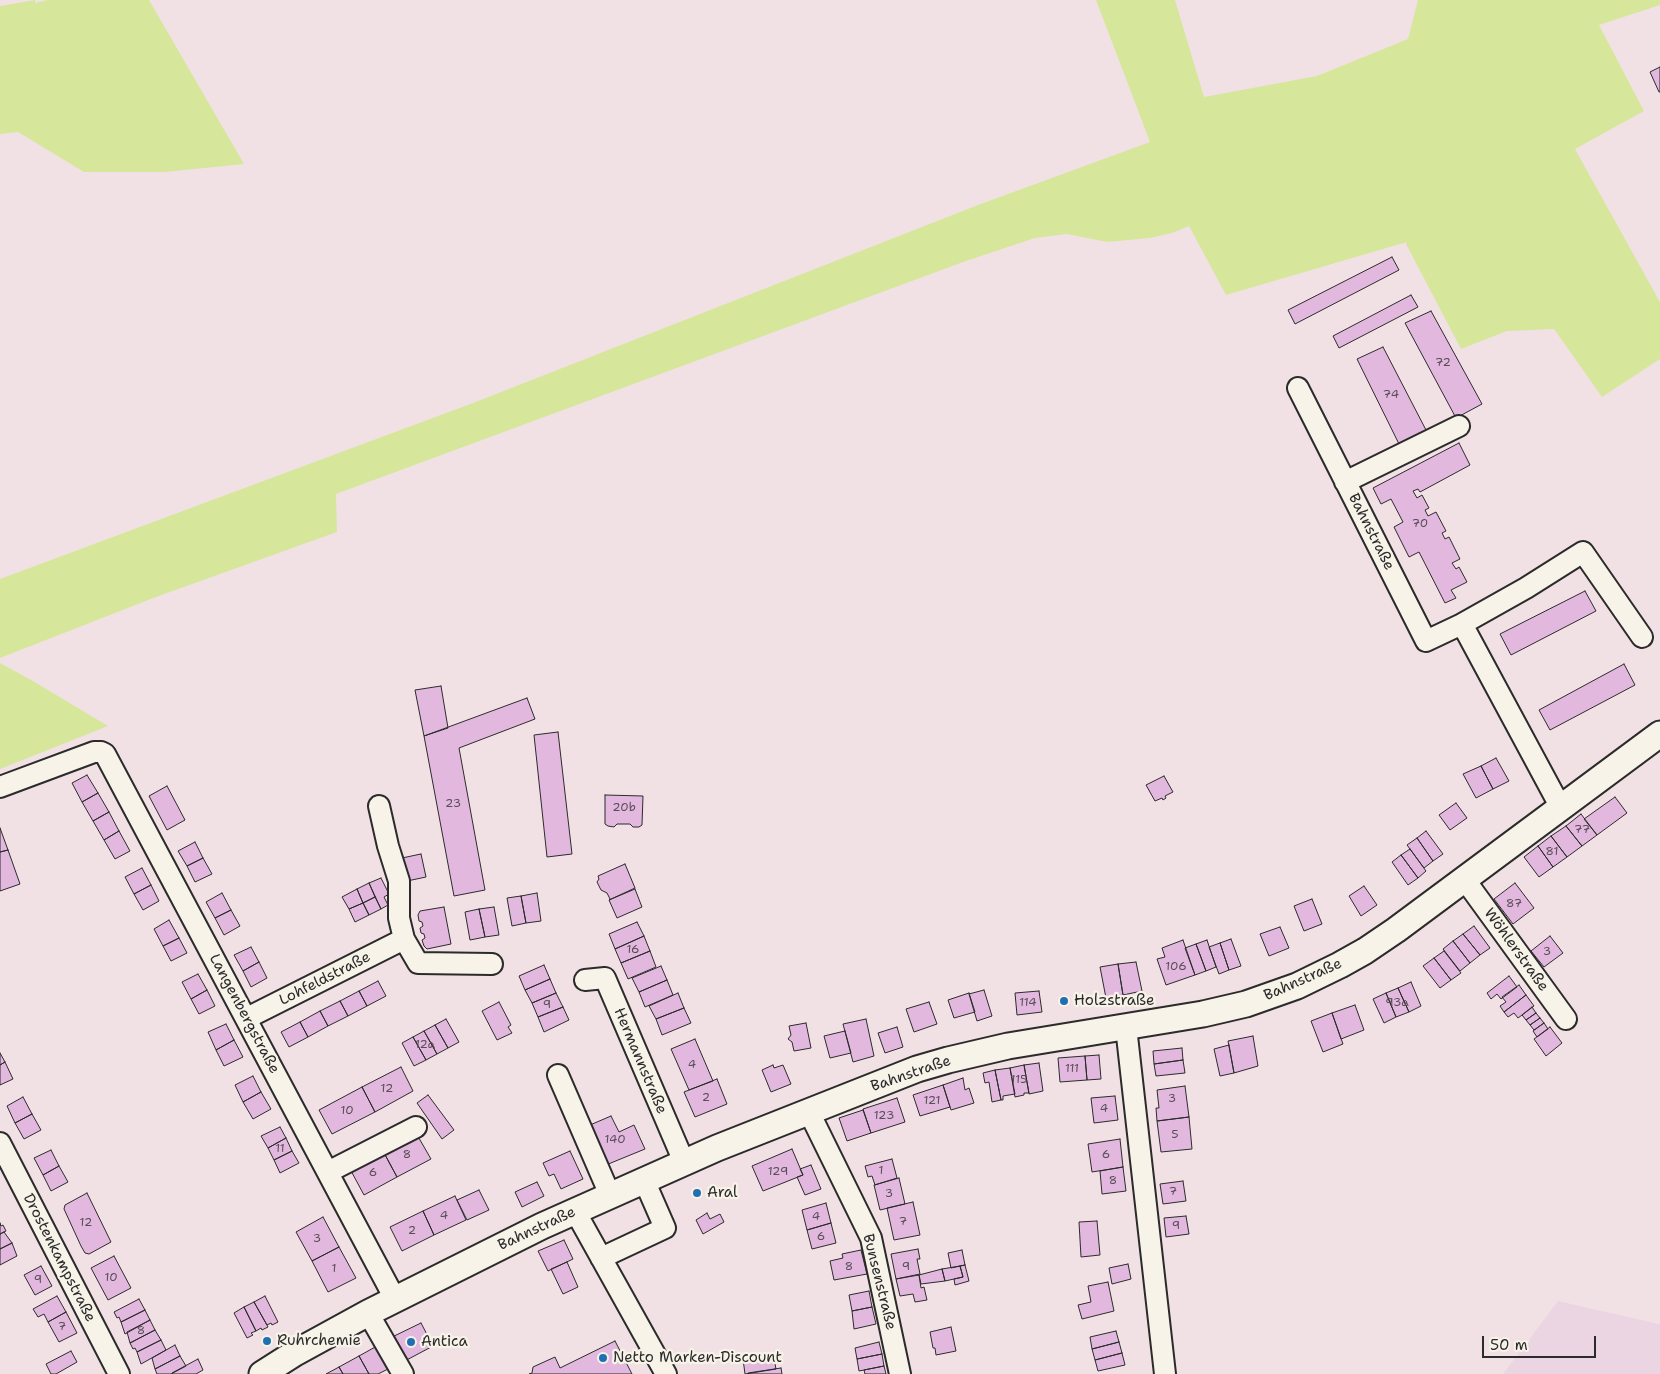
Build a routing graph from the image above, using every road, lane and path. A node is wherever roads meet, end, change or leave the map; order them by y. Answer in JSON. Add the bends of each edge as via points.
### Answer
{"nodes":[{"id":1,"x":1298,"y":388,"type":"dead end"},
{"id":2,"x":1459,"y":426,"type":"dead end"},
{"id":3,"x":1345,"y":482,"type":"junction"},
{"id":4,"x":1462,"y":624,"type":"junction"},
{"id":5,"x":1642,"y":637,"type":"dead end"},
{"id":6,"x":1660,"y":734,"type":"edge"},
{"id":7,"x":0,"y":787,"type":"edge"},
{"id":8,"x":379,"y":806,"type":"dead end"},
{"id":9,"x":1561,"y":808,"type":"junction"},
{"id":10,"x":1465,"y":880,"type":"junction"},
{"id":11,"x":404,"y":939,"type":"junction"},
{"id":12,"x":492,"y":964,"type":"dead end"},
{"id":13,"x":586,"y":980,"type":"dead end"},
{"id":14,"x":247,"y":1018,"type":"junction"},
{"id":15,"x":1566,"y":1020,"type":"dead end"},
{"id":16,"x":1126,"y":1027,"type":"junction"},
{"id":17,"x":558,"y":1075,"type":"dead end"},
{"id":18,"x":809,"y":1112,"type":"junction"},
{"id":19,"x":416,"y":1126,"type":"dead end"},
{"id":20,"x":0,"y":1143,"type":"edge"},
{"id":21,"x":684,"y":1162,"type":"junction"},
{"id":22,"x":328,"y":1172,"type":"junction"},
{"id":23,"x":644,"y":1180,"type":"junction"},
{"id":24,"x":610,"y":1195,"type":"junction"},
{"id":25,"x":575,"y":1211,"type":"junction"},
{"id":26,"x":601,"y":1258,"type":"junction"},
{"id":27,"x":395,"y":1299,"type":"junction"},
{"id":28,"x":368,"y":1313,"type":"junction"},
{"id":29,"x":119,"y":1373,"type":"edge"},
{"id":30,"x":262,"y":1374,"type":"edge"},
{"id":31,"x":403,"y":1374,"type":"edge"},
{"id":32,"x":666,"y":1374,"type":"edge"},
{"id":33,"x":900,"y":1374,"type":"edge"},
{"id":34,"x":1165,"y":1374,"type":"edge"}],
"edges":[{"from":1,"to":3,"type":"street","name":"Bahnstraße"},
{"from":2,"to":3,"type":"street"},
{"from":3,"to":4,"type":"street","name":"Bahnstraße","via":[[1426,641]]},
{"from":4,"to":5,"type":"street","name":"Bahnstraße","via":[[1583,552]]},
{"from":4,"to":9,"type":"street"},
{"from":6,"to":9,"type":"main road","name":"Bahnstraße"},
{"from":7,"to":14,"type":"street","name":"Langenbergstraße","via":[[102,752]]},
{"from":8,"to":11,"type":"street","via":[[399,881],[399,918]]},
{"from":9,"to":10,"type":"main road","name":"Bahnstraße"},
{"from":10,"to":15,"type":"street","name":"Wöhlerstraße"},
{"from":10,"to":16,"type":"main road","name":"Bahnstraße","via":[[1365,951],[1297,986],[1246,1004]]},
{"from":11,"to":12,"type":"street","via":[[418,963]]},
{"from":11,"to":14,"type":"street","name":"Lohfeldstraße"},
{"from":13,"to":21,"type":"street","name":"Hermannstraße","via":[[604,978]]},
{"from":14,"to":22,"type":"street","name":"Langenbergstraße"},
{"from":16,"to":18,"type":"main road","name":"Bahnstraße","via":[[1031,1042],[948,1060]]},
{"from":16,"to":34,"type":"street"},
{"from":17,"to":24,"type":"street"},
{"from":18,"to":21,"type":"main road","name":"Bahnstraße"},
{"from":18,"to":33,"type":"street","name":"Bunsenstraße","via":[[871,1238]]},
{"from":19,"to":22,"type":"street"},
{"from":20,"to":29,"type":"street","name":"Drostenkampstraße"},
{"from":21,"to":23,"type":"main road","name":"Bahnstraße"},
{"from":22,"to":27,"type":"street","name":"Langenbergstraße"},
{"from":23,"to":24,"type":"main road","name":"Bahnstraße"},
{"from":23,"to":26,"type":"street","via":[[664,1228]]},
{"from":24,"to":25,"type":"main road","name":"Bahnstraße"},
{"from":25,"to":26,"type":"street"},
{"from":25,"to":27,"type":"main road","name":"Bahnstraße"},
{"from":26,"to":32,"type":"street"},
{"from":27,"to":28,"type":"main road","name":"Bahnstraße"},
{"from":28,"to":30,"type":"main road","name":"Bahnstraße"},
{"from":28,"to":31,"type":"street"}]}
